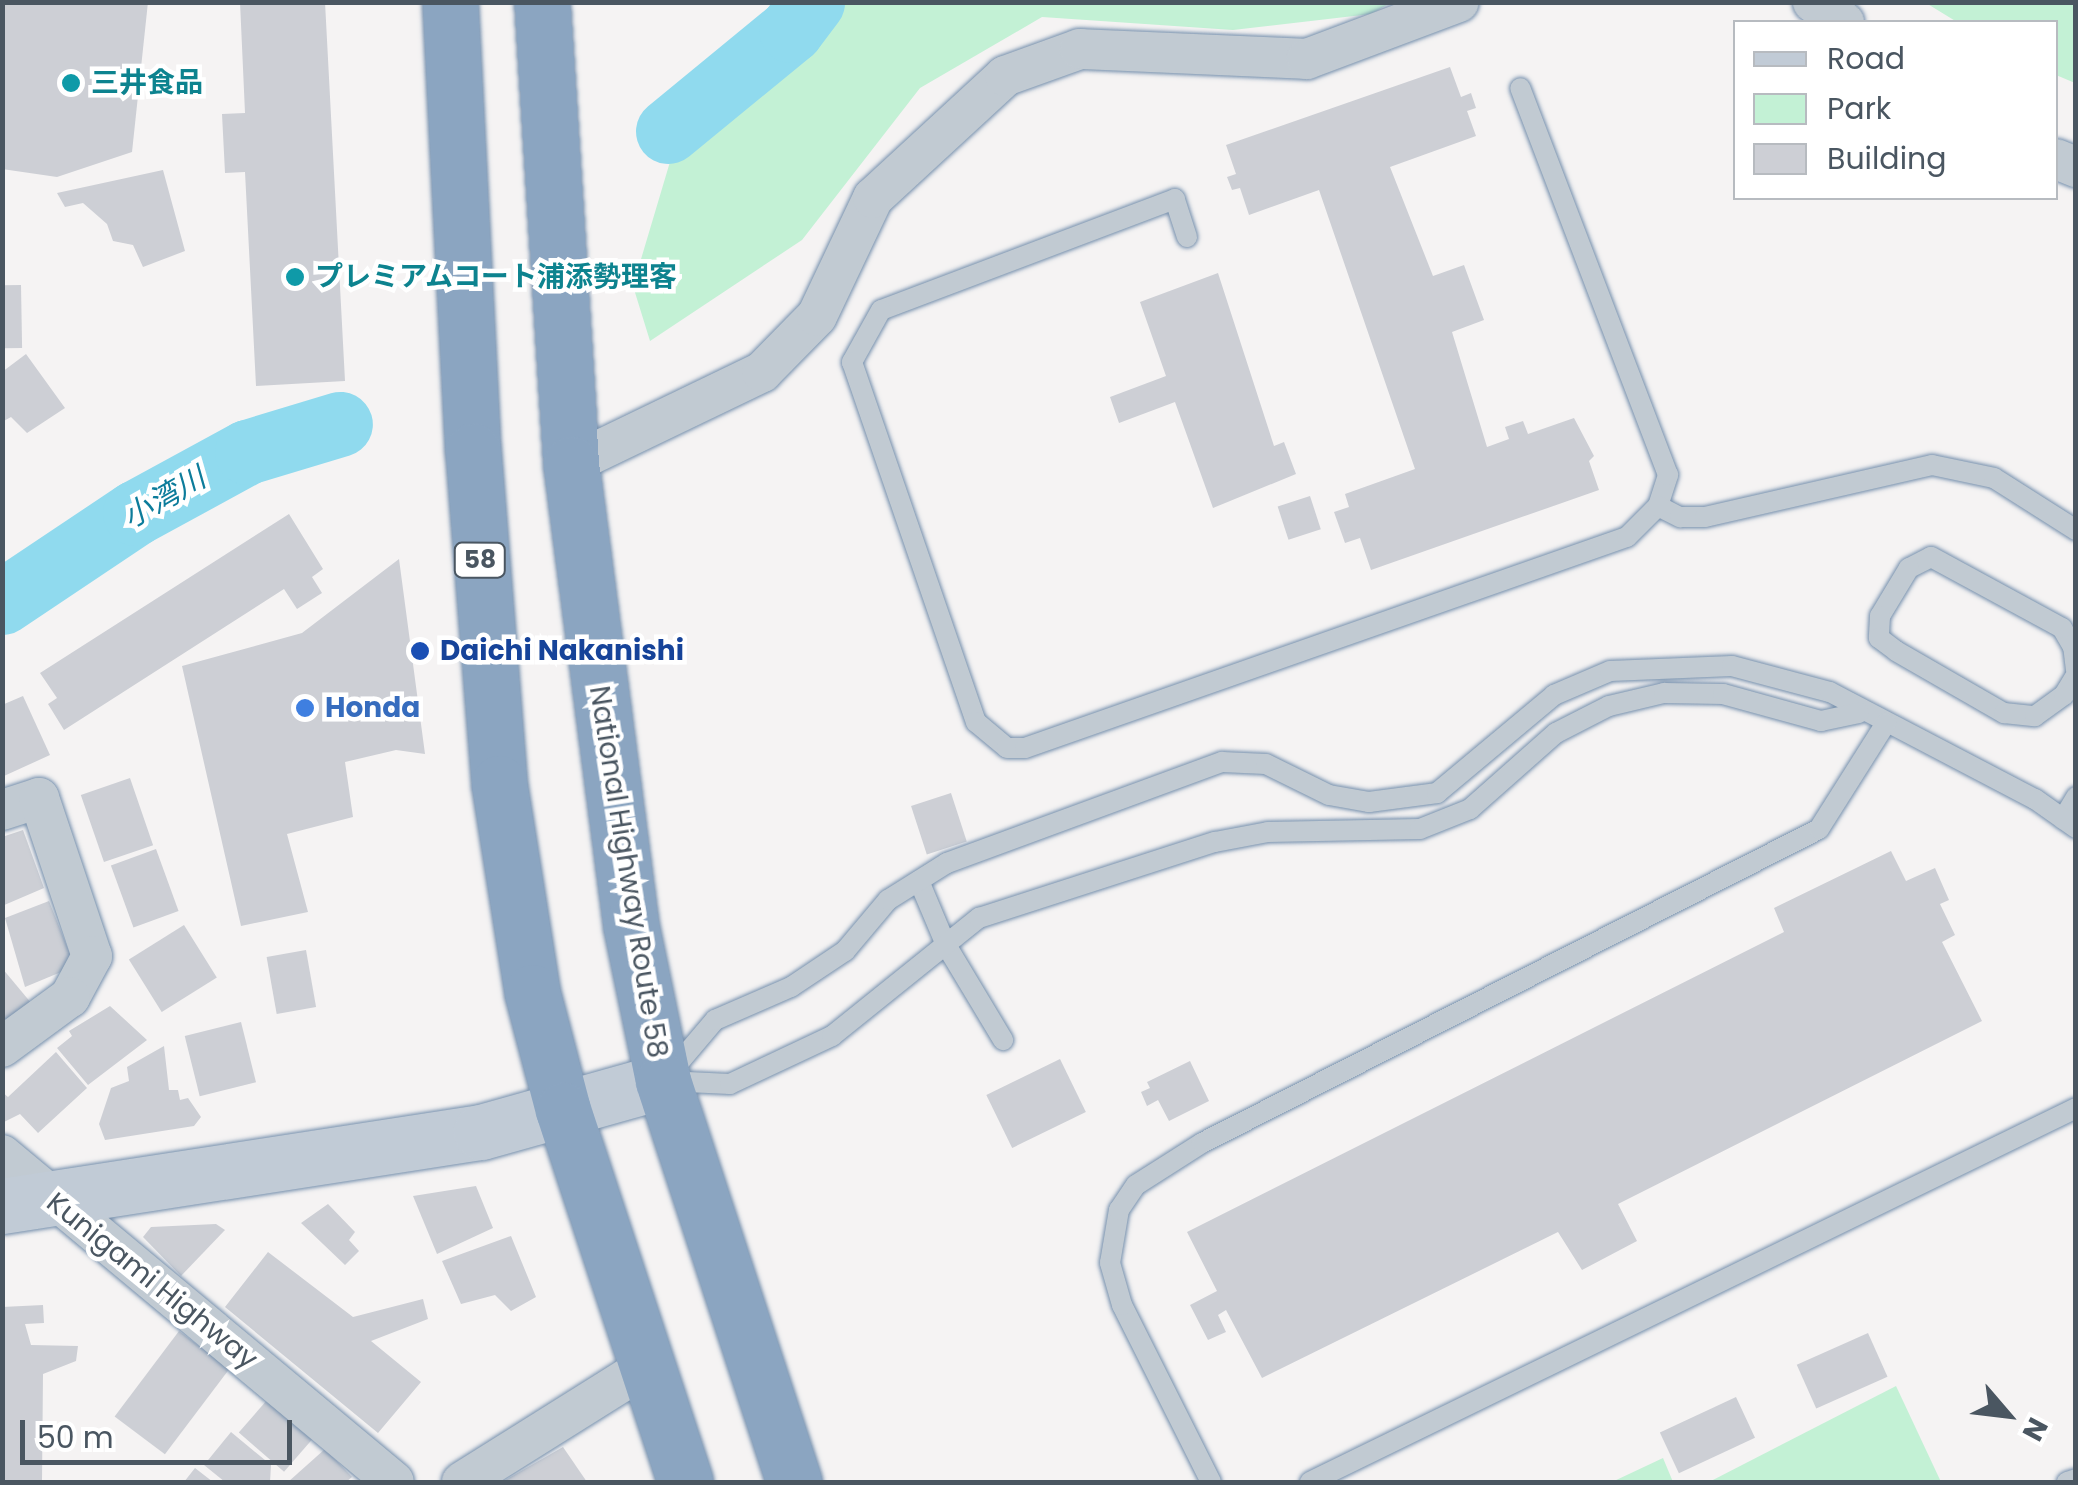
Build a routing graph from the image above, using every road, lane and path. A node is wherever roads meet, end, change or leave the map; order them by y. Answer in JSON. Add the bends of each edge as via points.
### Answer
{"nodes":[{"id":1,"x":450,"y":2,"type":"edge"},
{"id":2,"x":542,"y":2,"type":"edge"},
{"id":3,"x":1459,"y":2,"type":"edge"},
{"id":4,"x":1813,"y":2,"type":"edge"},
{"id":5,"x":1841,"y":20,"type":"edge"},
{"id":6,"x":1520,"y":88,"type":"dead end"},
{"id":7,"x":1187,"y":237,"type":"dead end"},
{"id":8,"x":571,"y":464,"type":"junction"},
{"id":9,"x":1658,"y":506,"type":"junction"},
{"id":10,"x":2076,"y":530,"type":"edge"},
{"id":11,"x":2076,"y":672,"type":"edge"},
{"id":12,"x":1858,"y":712,"type":"junction"},
{"id":13,"x":1886,"y":723,"type":"junction"},
{"id":14,"x":2076,"y":797,"type":"edge"},
{"id":15,"x":2,"y":810,"type":"edge"},
{"id":16,"x":2069,"y":823,"type":"edge"},
{"id":17,"x":919,"y":881,"type":"junction"},
{"id":18,"x":946,"y":944,"type":"junction"},
{"id":19,"x":1003,"y":1040,"type":"dead end"},
{"id":20,"x":2,"y":1047,"type":"edge"},
{"id":21,"x":663,"y":1081,"type":"junction"},
{"id":22,"x":2076,"y":1108,"type":"edge"},
{"id":23,"x":562,"y":1110,"type":"junction"},
{"id":24,"x":2,"y":1155,"type":"edge"},
{"id":25,"x":27,"y":1202,"type":"edge"},
{"id":26,"x":644,"y":1367,"type":"junction"},
{"id":27,"x":2076,"y":1478,"type":"edge"},
{"id":28,"x":394,"y":1482,"type":"edge"},
{"id":29,"x":462,"y":1482,"type":"edge"},
{"id":30,"x":684,"y":1482,"type":"edge"},
{"id":31,"x":794,"y":1482,"type":"edge"},
{"id":32,"x":1211,"y":1482,"type":"edge"},
{"id":33,"x":1310,"y":1482,"type":"edge"},
{"id":34,"x":2067,"y":1482,"type":"edge"}],
"edges":[{"from":1,"to":23,"type":"highway","number":"58","via":[[472,451],[499,783],[532,992]]},
{"from":2,"to":8,"type":"highway","name":"National Highway Route 58"},
{"from":3,"to":8,"type":"street","via":[[1307,59],[1080,49],[1005,76],[874,198],[817,316],[762,372]]},
{"from":4,"to":5,"type":"street"},
{"from":6,"to":9,"type":"lane","via":[[1668,476]]},
{"from":7,"to":9,"type":"lane","via":[[1175,200],[881,310],[852,362],[976,722],[1007,748],[1025,748],[1628,537]]},
{"from":8,"to":21,"type":"highway","name":"National Highway Route 58","via":[[631,926]]},
{"from":9,"to":10,"type":"lane","via":[[1680,517],[1705,517],[1932,465],[1994,478]]},
{"from":11,"to":11,"type":"lane","via":[[2064,694],[2035,716],[2004,713],[1879,638],[1880,616],[1908,568],[1931,557],[2062,628]]},
{"from":12,"to":13,"type":"lane"},
{"from":12,"to":17,"type":"lane","via":[[1830,692],[1732,666],[1610,671],[1554,696],[1437,792],[1369,802],[1329,795],[1266,764],[1222,762],[948,863]]},
{"from":12,"to":18,"type":"lane","via":[[1821,721],[1723,694],[1664,693],[1609,706],[1556,733],[1470,809],[1420,828],[1268,832],[1215,842],[979,918]]},
{"from":13,"to":16,"type":"lane"},
{"from":13,"to":32,"type":"lane","via":[[1819,829],[1219,1134],[1136,1185],[1119,1210],[1110,1263],[1122,1306]]},
{"from":14,"to":16,"type":"lane"},
{"from":15,"to":20,"type":"street","via":[[38,798],[92,956],[70,997]]},
{"from":17,"to":18,"type":"lane"},
{"from":17,"to":21,"type":"lane","via":[[888,900],[845,951],[791,987],[715,1020]]},
{"from":18,"to":19,"type":"lane"},
{"from":18,"to":21,"type":"lane","via":[[832,1036],[730,1084]]},
{"from":21,"to":23,"type":"street"},
{"from":21,"to":31,"type":"highway","name":"National Highway Route 58"},
{"from":22,"to":33,"type":"lane"},
{"from":23,"to":25,"type":"street","via":[[468,1134]]},
{"from":23,"to":26,"type":"highway","number":"58"},
{"from":24,"to":25,"type":"street","name":"Kunigami Highway"},
{"from":25,"to":28,"type":"street","name":"Kunigami Highway"},
{"from":26,"to":29,"type":"street"},
{"from":26,"to":30,"type":"highway","number":"58"},
{"from":27,"to":34,"type":"lane"}]}
